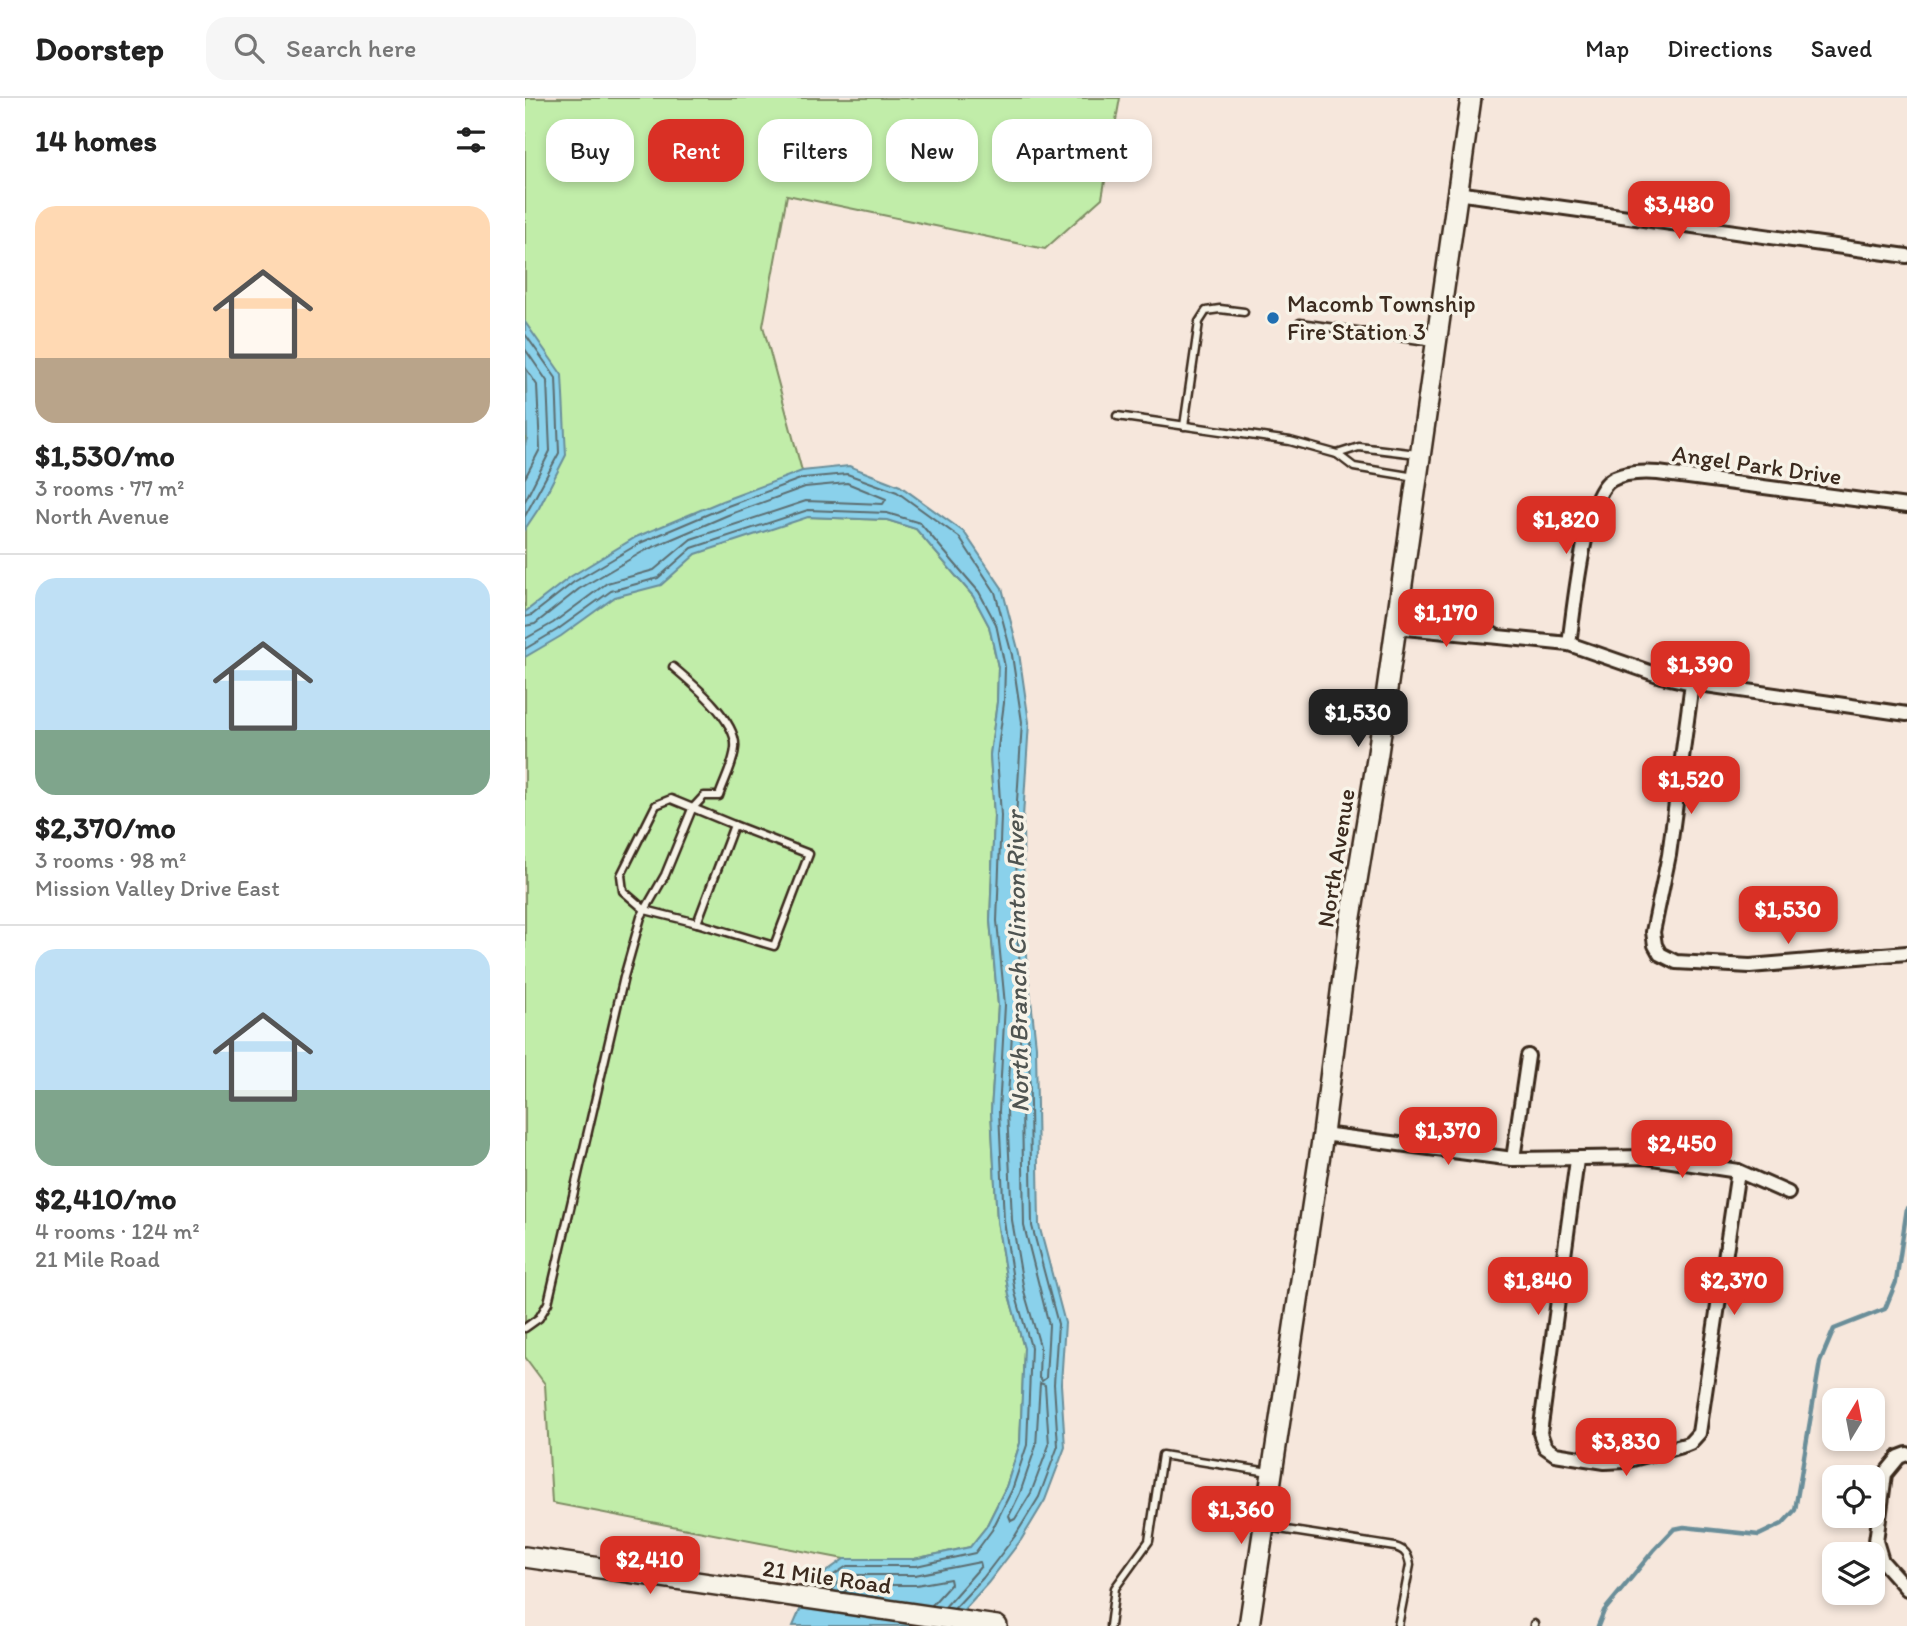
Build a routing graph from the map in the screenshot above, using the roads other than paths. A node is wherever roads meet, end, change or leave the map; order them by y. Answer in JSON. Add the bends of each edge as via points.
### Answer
{"nodes":[{"id":1,"x":1471,"y":98,"type":"edge"},
{"id":2,"x":1457,"y":192,"type":"junction"},
{"id":3,"x":1907,"y":256,"type":"edge"},
{"id":4,"x":1244,"y":312,"type":"dead end"},
{"id":5,"x":1300,"y":323,"type":"dead end"},
{"id":6,"x":1436,"y":342,"type":"junction"},
{"id":7,"x":1117,"y":416,"type":"dead end"},
{"id":8,"x":1184,"y":426,"type":"junction"},
{"id":9,"x":1337,"y":454,"type":"junction"},
{"id":10,"x":1419,"y":454,"type":"junction"},
{"id":11,"x":1416,"y":477,"type":"junction"},
{"id":12,"x":1907,"y":506,"type":"edge"},
{"id":13,"x":1398,"y":603,"type":"junction"},
{"id":14,"x":1395,"y":627,"type":"junction"},
{"id":15,"x":1500,"y":639,"type":"junction"},
{"id":16,"x":1569,"y":644,"type":"junction"},
{"id":17,"x":673,"y":667,"type":"dead end"},
{"id":18,"x":1692,"y":683,"type":"junction"},
{"id":19,"x":1907,"y":714,"type":"edge"},
{"id":20,"x":692,"y":809,"type":"junction"},
{"id":21,"x":734,"y":825,"type":"junction"},
{"id":22,"x":645,"y":910,"type":"junction"},
{"id":23,"x":697,"y":923,"type":"junction"},
{"id":24,"x":1907,"y":953,"type":"edge"},
{"id":25,"x":1528,"y":1055,"type":"dead end"},
{"id":26,"x":1322,"y":1134,"type":"junction"},
{"id":27,"x":1513,"y":1159,"type":"junction"},
{"id":28,"x":1577,"y":1160,"type":"junction"},
{"id":29,"x":1738,"y":1171,"type":"junction"},
{"id":30,"x":1788,"y":1193,"type":"dead end"},
{"id":31,"x":525,"y":1328,"type":"edge"},
{"id":32,"x":1907,"y":1454,"type":"edge"},
{"id":33,"x":1273,"y":1472,"type":"junction"},
{"id":34,"x":1265,"y":1527,"type":"junction"},
{"id":35,"x":525,"y":1557,"type":"edge"},
{"id":36,"x":1907,"y":1589,"type":"edge"},
{"id":37,"x":991,"y":1625,"type":"edge"},
{"id":38,"x":997,"y":1626,"type":"edge"},
{"id":39,"x":1109,"y":1626,"type":"edge"},
{"id":40,"x":1249,"y":1626,"type":"edge"},
{"id":41,"x":1398,"y":1626,"type":"edge"}],
"edges":[{"from":1,"to":2,"type":"street","name":"North Avenue"},
{"from":2,"to":3,"type":"street"},
{"from":2,"to":6,"type":"street","name":"North Avenue"},
{"from":4,"to":8,"type":"lane","via":[[1206,311],[1199,322]]},
{"from":5,"to":6,"type":"lane"},
{"from":6,"to":10,"type":"street","name":"North Avenue"},
{"from":7,"to":8,"type":"lane"},
{"from":8,"to":9,"type":"lane","via":[[1290,441]]},
{"from":9,"to":10,"type":"lane","via":[[1359,447]]},
{"from":9,"to":11,"type":"lane","via":[[1354,467]]},
{"from":10,"to":11,"type":"street","name":"North Avenue"},
{"from":11,"to":13,"type":"street","name":"North Avenue"},
{"from":12,"to":16,"type":"street","name":"Angel Park Drive","via":[[1658,473],[1628,474],[1605,485],[1596,498]]},
{"from":13,"to":14,"type":"street","name":"North Avenue"},
{"from":13,"to":15,"type":"street","via":[[1455,613]]},
{"from":14,"to":15,"type":"street"},
{"from":14,"to":26,"type":"street","name":"North Avenue"},
{"from":15,"to":16,"type":"street"},
{"from":16,"to":18,"type":"street"},
{"from":17,"to":20,"type":"lane","via":[[730,725],[736,747],[719,796],[704,796]]},
{"from":18,"to":19,"type":"street"},
{"from":18,"to":24,"type":"street","via":[[1669,855],[1653,932],[1660,954],[1676,962],[1743,966]]},
{"from":20,"to":21,"type":"lane"},
{"from":20,"to":22,"type":"lane"},
{"from":20,"to":22,"type":"lane","via":[[671,799],[656,806],[621,875],[623,891]]},
{"from":21,"to":23,"type":"lane"},
{"from":21,"to":23,"type":"lane","via":[[809,854],[774,946]]},
{"from":22,"to":23,"type":"lane"},
{"from":22,"to":31,"type":"lane","via":[[624,977],[548,1303],[539,1318]]},
{"from":25,"to":27,"type":"street"},
{"from":26,"to":27,"type":"street"},
{"from":26,"to":33,"type":"street","name":"North Avenue"},
{"from":27,"to":28,"type":"street"},
{"from":28,"to":29,"type":"street","via":[[1632,1156]]},
{"from":28,"to":29,"type":"street","via":[[1541,1438],[1555,1454],[1619,1463],[1696,1438],[1702,1423]]},
{"from":29,"to":30,"type":"street"},
{"from":32,"to":36,"type":"street","via":[[1885,1474],[1876,1541],[1882,1561]]},
{"from":33,"to":34,"type":"street","name":"North Avenue"},
{"from":33,"to":39,"type":"lane","via":[[1162,1455],[1149,1541],[1115,1588]]},
{"from":34,"to":40,"type":"street","name":"North Avenue"},
{"from":34,"to":41,"type":"lane","via":[[1403,1550],[1410,1565]]},
{"from":35,"to":37,"type":"street","name":"21 Mile Road"},
{"from":37,"to":38,"type":"street","name":"21 Mile Road"}]}
